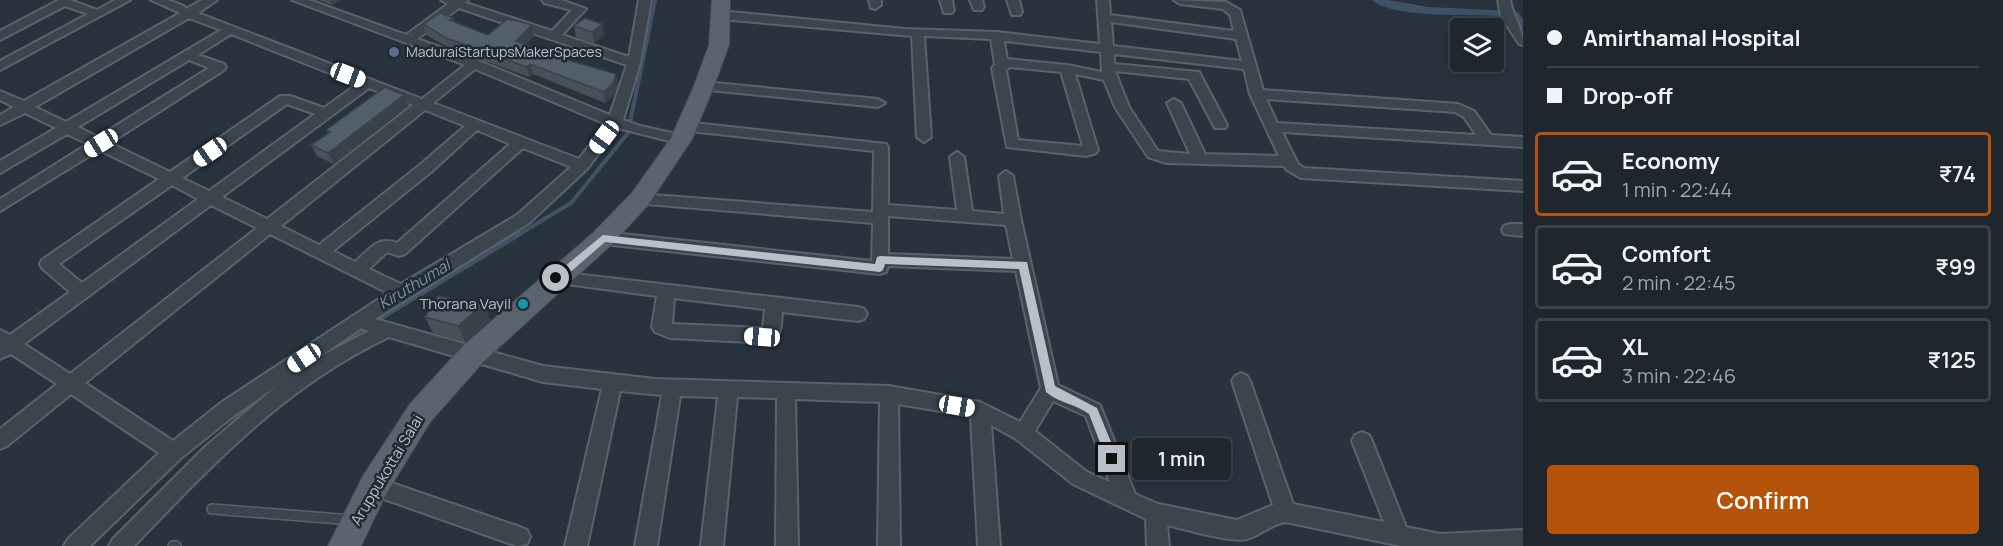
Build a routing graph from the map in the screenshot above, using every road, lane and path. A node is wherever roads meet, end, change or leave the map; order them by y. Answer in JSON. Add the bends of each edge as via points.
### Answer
{"nodes":[{"id":1,"x":124,"y":0,"type":"edge"},
{"id":2,"x":157,"y":0,"type":"edge"},
{"id":3,"x":196,"y":0,"type":"edge"},
{"id":4,"x":211,"y":0,"type":"edge"},
{"id":5,"x":298,"y":0,"type":"edge"},
{"id":6,"x":549,"y":0,"type":"edge"},
{"id":7,"x":645,"y":0,"type":"edge"},
{"id":8,"x":1103,"y":0,"type":"edge"},
{"id":9,"x":1180,"y":0,"type":"edge"},
{"id":10,"x":456,"y":1,"type":"edge"},
{"id":11,"x":721,"y":8,"type":"edge"},
{"id":12,"x":1505,"y":9,"type":"edge"},
{"id":13,"x":184,"y":11,"type":"junction"},
{"id":14,"x":98,"y":14,"type":"junction"},
{"id":15,"x":1105,"y":18,"type":"junction"},
{"id":16,"x":231,"y":29,"type":"junction"},
{"id":17,"x":918,"y":32,"type":"junction"},
{"id":18,"x":0,"y":36,"type":"edge"},
{"id":19,"x":554,"y":36,"type":"junction"},
{"id":20,"x":997,"y":36,"type":"junction"},
{"id":21,"x":1243,"y":36,"type":"junction"},
{"id":22,"x":407,"y":40,"type":"junction"},
{"id":23,"x":1523,"y":41,"type":"edge"},
{"id":24,"x":1107,"y":48,"type":"junction"},
{"id":25,"x":187,"y":55,"type":"junction"},
{"id":26,"x":634,"y":63,"type":"junction"},
{"id":27,"x":474,"y":64,"type":"junction"},
{"id":28,"x":0,"y":66,"type":"edge"},
{"id":29,"x":1002,"y":66,"type":"junction"},
{"id":30,"x":1250,"y":66,"type":"junction"},
{"id":31,"x":1067,"y":69,"type":"junction"},
{"id":32,"x":1109,"y":72,"type":"junction"},
{"id":33,"x":368,"y":82,"type":"junction"},
{"id":34,"x":704,"y":86,"type":"junction"},
{"id":35,"x":1257,"y":94,"type":"junction"},
{"id":36,"x":0,"y":95,"type":"edge"},
{"id":37,"x":878,"y":103,"type":"dead end"},
{"id":38,"x":1174,"y":103,"type":"dead end"},
{"id":39,"x":424,"y":104,"type":"junction"},
{"id":40,"x":20,"y":105,"type":"junction"},
{"id":41,"x":0,"y":111,"type":"edge"},
{"id":42,"x":326,"y":113,"type":"junction"},
{"id":43,"x":0,"y":121,"type":"edge"},
{"id":44,"x":476,"y":124,"type":"junction"},
{"id":45,"x":619,"y":124,"type":"junction"},
{"id":46,"x":1220,"y":125,"type":"dead end"},
{"id":47,"x":67,"y":127,"type":"junction"},
{"id":48,"x":1272,"y":127,"type":"junction"},
{"id":49,"x":683,"y":133,"type":"junction"},
{"id":50,"x":924,"y":137,"type":"dead end"},
{"id":51,"x":1487,"y":140,"type":"junction"},
{"id":52,"x":521,"y":142,"type":"junction"},
{"id":53,"x":1523,"y":142,"type":"edge"},
{"id":54,"x":101,"y":143,"type":"junction"},
{"id":55,"x":957,"y":157,"type":"dead end"},
{"id":56,"x":1199,"y":157,"type":"junction"},
{"id":57,"x":1289,"y":161,"type":"junction"},
{"id":58,"x":582,"y":166,"type":"junction"},
{"id":59,"x":0,"y":168,"type":"edge"},
{"id":60,"x":1006,"y":176,"type":"dead end"},
{"id":61,"x":173,"y":178,"type":"junction"},
{"id":62,"x":1523,"y":186,"type":"edge"},
{"id":63,"x":211,"y":197,"type":"junction"},
{"id":64,"x":640,"y":199,"type":"junction"},
{"id":65,"x":0,"y":206,"type":"edge"},
{"id":66,"x":880,"y":214,"type":"junction"},
{"id":67,"x":965,"y":215,"type":"junction"},
{"id":68,"x":1013,"y":220,"type":"junction"},
{"id":69,"x":270,"y":226,"type":"junction"},
{"id":70,"x":603,"y":238,"type":"junction"},
{"id":71,"x":321,"y":252,"type":"junction"},
{"id":72,"x":880,"y":260,"type":"junction"},
{"id":73,"x":1023,"y":265,"type":"junction"},
{"id":74,"x":357,"y":270,"type":"junction"},
{"id":75,"x":556,"y":278,"type":"junction"},
{"id":76,"x":666,"y":291,"type":"junction"},
{"id":77,"x":82,"y":292,"type":"junction"},
{"id":78,"x":402,"y":292,"type":"junction"},
{"id":79,"x":774,"y":304,"type":"junction"},
{"id":80,"x":858,"y":315,"type":"dead end"},
{"id":81,"x":373,"y":326,"type":"junction"},
{"id":82,"x":4,"y":344,"type":"edge"},
{"id":83,"x":473,"y":354,"type":"junction"},
{"id":84,"x":1241,"y":381,"type":"dead end"},
{"id":85,"x":613,"y":382,"type":"junction"},
{"id":86,"x":71,"y":384,"type":"junction"},
{"id":87,"x":672,"y":388,"type":"junction"},
{"id":88,"x":1050,"y":388,"type":"junction"},
{"id":89,"x":728,"y":390,"type":"junction"},
{"id":90,"x":786,"y":390,"type":"junction"},
{"id":91,"x":889,"y":394,"type":"junction"},
{"id":92,"x":980,"y":410,"type":"junction"},
{"id":93,"x":1023,"y":433,"type":"junction"},
{"id":94,"x":0,"y":440,"type":"edge"},
{"id":95,"x":1362,"y":441,"type":"dead end"},
{"id":96,"x":174,"y":452,"type":"junction"},
{"id":97,"x":374,"y":486,"type":"junction"},
{"id":98,"x":1127,"y":500,"type":"junction"},
{"id":99,"x":212,"y":509,"type":"dead end"},
{"id":100,"x":1286,"y":512,"type":"junction"},
{"id":101,"x":1156,"y":513,"type":"junction"},
{"id":102,"x":356,"y":521,"type":"junction"},
{"id":103,"x":1399,"y":535,"type":"junction"},
{"id":104,"x":520,"y":537,"type":"dead end"},
{"id":105,"x":1523,"y":540,"type":"edge"},
{"id":106,"x":1441,"y":545,"type":"edge"},
{"id":107,"x":75,"y":546,"type":"edge"},
{"id":108,"x":120,"y":546,"type":"edge"},
{"id":109,"x":344,"y":546,"type":"edge"},
{"id":110,"x":576,"y":546,"type":"edge"},
{"id":111,"x":646,"y":546,"type":"edge"},
{"id":112,"x":712,"y":546,"type":"edge"},
{"id":113,"x":787,"y":546,"type":"edge"},
{"id":114,"x":889,"y":546,"type":"edge"},
{"id":115,"x":989,"y":546,"type":"edge"},
{"id":116,"x":1158,"y":546,"type":"edge"}],
"edges":[{"from":1,"to":14,"type":"street"},
{"from":2,"to":13,"type":"street"},
{"from":3,"to":13,"type":"street"},
{"from":4,"to":13,"type":"street"},
{"from":5,"to":22,"type":"street"},
{"from":6,"to":19,"type":"street","via":[[580,9]]},
{"from":7,"to":26,"type":"street"},
{"from":8,"to":15,"type":"street"},
{"from":9,"to":21,"type":"street","via":[[1233,10]]},
{"from":10,"to":19,"type":"street"},
{"from":10,"to":22,"type":"street"},
{"from":11,"to":17,"type":"street"},
{"from":11,"to":34,"type":"main road","name":"Aruppukottai Salai","via":[[718,45]]},
{"from":12,"to":23,"type":"street"},
{"from":13,"to":16,"type":"street"},
{"from":13,"to":40,"type":"street"},
{"from":13,"to":40,"type":"street","via":[[141,31]]},
{"from":14,"to":18,"type":"street","via":[[64,2]]},
{"from":14,"to":28,"type":"street"},
{"from":15,"to":21,"type":"street"},
{"from":15,"to":24,"type":"street"},
{"from":16,"to":25,"type":"street"},
{"from":16,"to":33,"type":"street"},
{"from":17,"to":20,"type":"street"},
{"from":17,"to":50,"type":"street"},
{"from":19,"to":26,"type":"street"},
{"from":20,"to":24,"type":"street"},
{"from":20,"to":29,"type":"street"},
{"from":21,"to":30,"type":"street"},
{"from":22,"to":27,"type":"street"},
{"from":24,"to":30,"type":"street"},
{"from":24,"to":32,"type":"street"},
{"from":25,"to":47,"type":"street"},
{"from":25,"to":54,"type":"street","via":[[219,67]]},
{"from":26,"to":45,"type":"street"},
{"from":27,"to":39,"type":"street"},
{"from":27,"to":45,"type":"street"},
{"from":29,"to":31,"type":"street","via":[[1008,63]]},
{"from":29,"to":31,"type":"street","via":[[999,73],[1014,151],[1086,152],[1091,150]]},
{"from":30,"to":35,"type":"street"},
{"from":31,"to":32,"type":"street"},
{"from":32,"to":46,"type":"street","via":[[1194,75]]},
{"from":32,"to":56,"type":"street","via":[[1122,107],[1149,152],[1166,158]]},
{"from":33,"to":39,"type":"street"},
{"from":33,"to":42,"type":"street"},
{"from":34,"to":37,"type":"street"},
{"from":34,"to":49,"type":"main road","name":"Aruppukottai Salai"},
{"from":35,"to":48,"type":"street"},
{"from":35,"to":51,"type":"street","via":[[1458,108],[1469,114]]},
{"from":36,"to":40,"type":"street"},
{"from":38,"to":56,"type":"street"},
{"from":39,"to":44,"type":"street"},
{"from":39,"to":69,"type":"street"},
{"from":40,"to":41,"type":"street"},
{"from":40,"to":43,"type":"street"},
{"from":40,"to":47,"type":"street"},
{"from":42,"to":61,"type":"street","via":[[285,99]]},
{"from":42,"to":63,"type":"street"},
{"from":44,"to":52,"type":"street"},
{"from":44,"to":71,"type":"street"},
{"from":45,"to":49,"type":"street","via":[[638,130]]},
{"from":45,"to":58,"type":"street"},
{"from":47,"to":54,"type":"street"},
{"from":47,"to":59,"type":"street"},
{"from":48,"to":51,"type":"street"},
{"from":48,"to":57,"type":"street"},
{"from":49,"to":64,"type":"main road","name":"Aruppukottai Salai"},
{"from":49,"to":66,"type":"street","via":[[881,147]]},
{"from":51,"to":53,"type":"street"},
{"from":52,"to":58,"type":"street"},
{"from":52,"to":74,"type":"street","via":[[399,250],[385,245]]},
{"from":54,"to":61,"type":"street"},
{"from":54,"to":65,"type":"street"},
{"from":55,"to":67,"type":"street"},
{"from":56,"to":57,"type":"street"},
{"from":57,"to":62,"type":"street","via":[[1296,170],[1311,175]]},
{"from":58,"to":78,"type":"street","via":[[523,219]]},
{"from":60,"to":68,"type":"street"},
{"from":61,"to":63,"type":"street"},
{"from":61,"to":77,"type":"street","via":[[48,264]]},
{"from":63,"to":69,"type":"street"},
{"from":63,"to":77,"type":"street"},
{"from":64,"to":66,"type":"street"},
{"from":64,"to":70,"type":"main road","name":"Aruppukottai Salai"},
{"from":66,"to":67,"type":"street"},
{"from":66,"to":72,"type":"street"},
{"from":67,"to":68,"type":"street"},
{"from":68,"to":73,"type":"street"},
{"from":69,"to":71,"type":"street"},
{"from":69,"to":86,"type":"street"},
{"from":70,"to":72,"type":"street","via":[[880,268]]},
{"from":70,"to":75,"type":"main road","name":"Aruppukottai Salai"},
{"from":71,"to":74,"type":"street"},
{"from":72,"to":73,"type":"street"},
{"from":73,"to":88,"type":"street"},
{"from":74,"to":78,"type":"street"},
{"from":75,"to":76,"type":"street"},
{"from":75,"to":83,"type":"main road","name":"Aruppukottai Salai"},
{"from":76,"to":79,"type":"street"},
{"from":76,"to":79,"type":"street","via":[[660,322],[661,327],[670,331],[767,336],[772,331]]},
{"from":77,"to":82,"type":"street"},
{"from":78,"to":81,"type":"street"},
{"from":79,"to":80,"type":"street"},
{"from":81,"to":83,"type":"street"},
{"from":81,"to":96,"type":"street","via":[[229,408]]},
{"from":81,"to":108,"type":"street","via":[[368,338],[262,406]]},
{"from":82,"to":86,"type":"street"},
{"from":83,"to":85,"type":"street","via":[[543,374]]},
{"from":83,"to":97,"type":"main road","name":"Aruppukottai Salai","via":[[420,413]]},
{"from":84,"to":100,"type":"street"},
{"from":85,"to":87,"type":"street"},
{"from":85,"to":110,"type":"street"},
{"from":86,"to":94,"type":"street"},
{"from":86,"to":96,"type":"street"},
{"from":87,"to":89,"type":"street"},
{"from":87,"to":111,"type":"street"},
{"from":88,"to":93,"type":"street"},
{"from":88,"to":98,"type":"street","via":[[1093,411]]},
{"from":89,"to":90,"type":"street"},
{"from":89,"to":112,"type":"street"},
{"from":90,"to":91,"type":"street"},
{"from":90,"to":113,"type":"street"},
{"from":91,"to":92,"type":"street"},
{"from":91,"to":114,"type":"street"},
{"from":92,"to":93,"type":"street"},
{"from":92,"to":115,"type":"street"},
{"from":93,"to":98,"type":"street","via":[[1080,478]]},
{"from":95,"to":103,"type":"street"},
{"from":96,"to":107,"type":"street"},
{"from":97,"to":102,"type":"main road","name":"Aruppukottai Salai"},
{"from":97,"to":104,"type":"street"},
{"from":98,"to":101,"type":"street"},
{"from":99,"to":102,"type":"lane"},
{"from":100,"to":101,"type":"street","via":[[1237,530]]},
{"from":100,"to":103,"type":"street"},
{"from":101,"to":116,"type":"street"},
{"from":102,"to":109,"type":"main road","name":"Aruppukottai Salai"},
{"from":103,"to":106,"type":"street"},
{"from":105,"to":106,"type":"street"}]}
